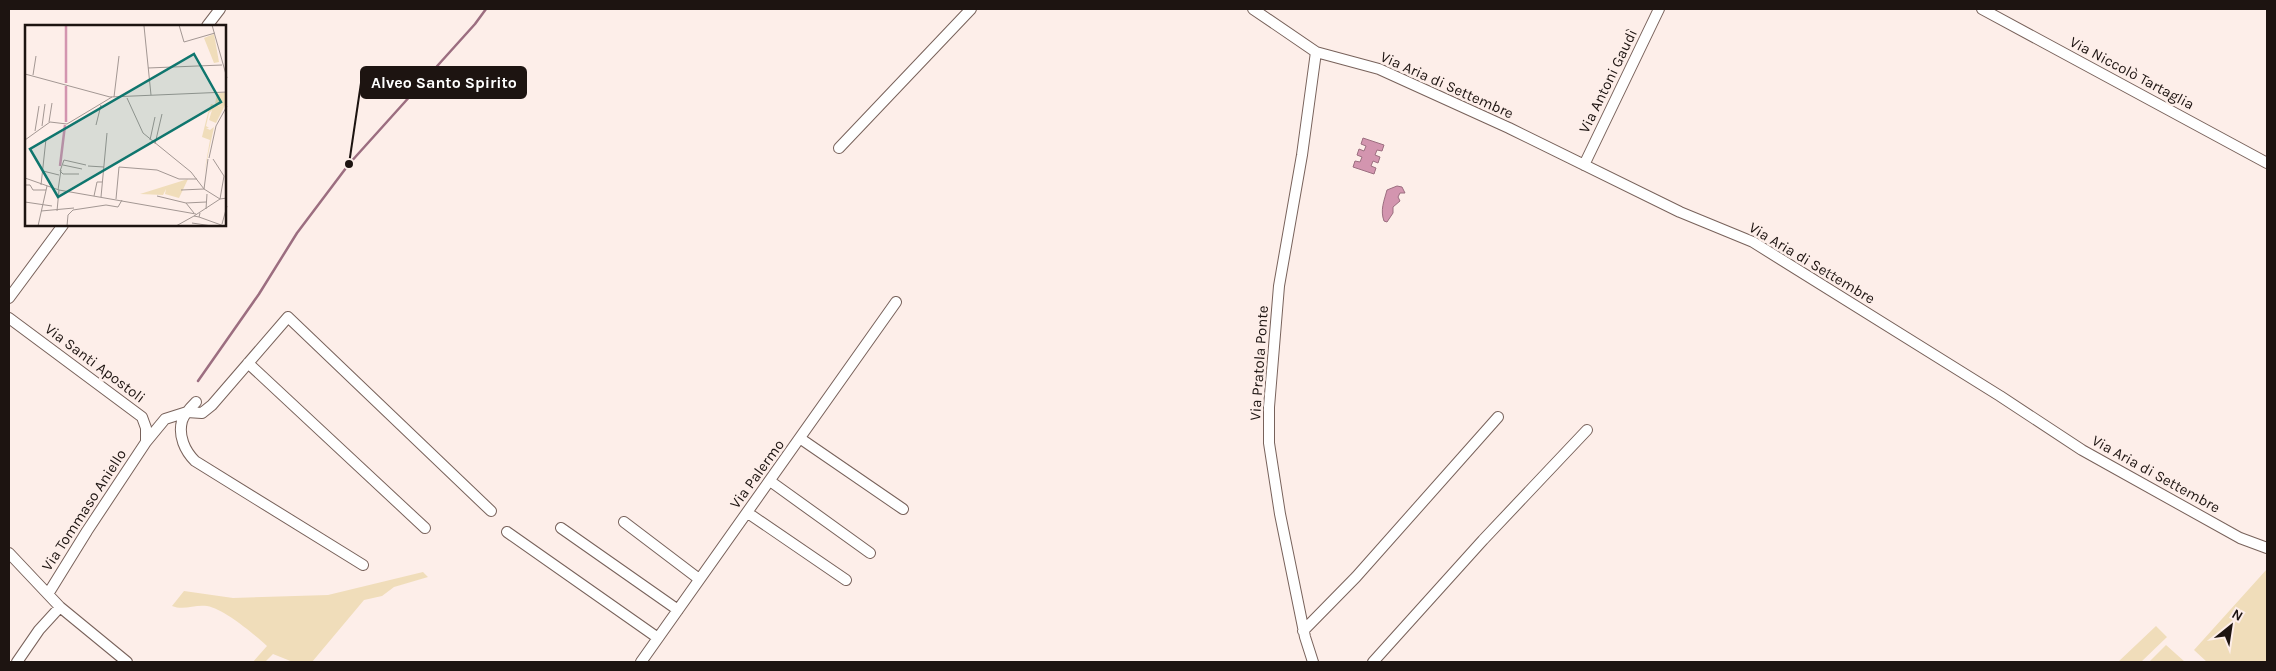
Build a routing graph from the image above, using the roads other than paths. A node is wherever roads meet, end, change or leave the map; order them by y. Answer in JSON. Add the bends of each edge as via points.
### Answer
{"nodes":[{"id":1,"x":220,"y":9,"type":"edge"},
{"id":2,"x":971,"y":9,"type":"edge"},
{"id":3,"x":1253,"y":9,"type":"edge"},
{"id":4,"x":1659,"y":9,"type":"edge"},
{"id":5,"x":1982,"y":9,"type":"edge"},
{"id":6,"x":208,"y":25,"type":"edge"},
{"id":7,"x":1316,"y":52,"type":"junction"},
{"id":8,"x":839,"y":148,"type":"dead end"},
{"id":9,"x":2267,"y":164,"type":"edge"},
{"id":10,"x":1584,"y":165,"type":"junction"},
{"id":11,"x":62,"y":226,"type":"edge"},
{"id":12,"x":9,"y":298,"type":"edge"},
{"id":13,"x":896,"y":302,"type":"dead end"},
{"id":14,"x":9,"y":318,"type":"edge"},
{"id":15,"x":248,"y":363,"type":"junction"},
{"id":16,"x":196,"y":402,"type":"dead end"},
{"id":17,"x":187,"y":412,"type":"junction"},
{"id":18,"x":1498,"y":418,"type":"dead end"},
{"id":19,"x":1587,"y":430,"type":"dead end"},
{"id":20,"x":801,"y":439,"type":"junction"},
{"id":21,"x":146,"y":442,"type":"junction"},
{"id":22,"x":770,"y":481,"type":"junction"},
{"id":23,"x":903,"y":509,"type":"dead end"},
{"id":24,"x":491,"y":512,"type":"dead end"},
{"id":25,"x":748,"y":513,"type":"junction"},
{"id":26,"x":624,"y":522,"type":"dead end"},
{"id":27,"x":425,"y":528,"type":"dead end"},
{"id":28,"x":561,"y":528,"type":"dead end"},
{"id":29,"x":507,"y":532,"type":"dead end"},
{"id":30,"x":2267,"y":548,"type":"edge"},
{"id":31,"x":9,"y":553,"type":"edge"},
{"id":32,"x":870,"y":553,"type":"dead end"},
{"id":33,"x":363,"y":565,"type":"dead end"},
{"id":34,"x":699,"y":579,"type":"junction"},
{"id":35,"x":846,"y":580,"type":"dead end"},
{"id":36,"x":48,"y":594,"type":"junction"},
{"id":37,"x":60,"y":607,"type":"junction"},
{"id":38,"x":678,"y":610,"type":"junction"},
{"id":39,"x":1303,"y":630,"type":"junction"},
{"id":40,"x":658,"y":638,"type":"junction"},
{"id":41,"x":126,"y":661,"type":"edge"},
{"id":42,"x":17,"y":662,"type":"edge"},
{"id":43,"x":641,"y":662,"type":"edge"},
{"id":44,"x":1313,"y":662,"type":"edge"},
{"id":45,"x":1373,"y":662,"type":"edge"}],
"edges":[{"from":1,"to":6,"type":"street"},
{"from":2,"to":8,"type":"street"},
{"from":3,"to":7,"type":"street","name":"Via Aria di Settembre"},
{"from":4,"to":10,"type":"street","name":"Via Antoni Gaudì"},
{"from":5,"to":9,"type":"street","name":"Via Niccolò Tartaglia"},
{"from":7,"to":10,"type":"street","name":"Via Aria di Settembre","via":[[1379,70]]},
{"from":7,"to":39,"type":"street","name":"Via Pratola Ponte","via":[[1279,286],[1269,407],[1269,443]]},
{"from":10,"to":30,"type":"street","name":"Via Aria di Settembre","via":[[1680,212],[1753,242],[2082,450],[2240,538]]},
{"from":11,"to":12,"type":"street"},
{"from":13,"to":20,"type":"street","name":"Via Palermo"},
{"from":14,"to":21,"type":"street","name":"Via Santi Apostoli","via":[[142,417]]},
{"from":15,"to":17,"type":"street","name":"Via Tommaso Aniello","via":[[212,405],[202,413]]},
{"from":15,"to":24,"type":"street","name":"Via Tommaso Aniello","via":[[288,317]]},
{"from":15,"to":27,"type":"street"},
{"from":16,"to":17,"type":"street"},
{"from":17,"to":21,"type":"street","name":"Via Tommaso Aniello","via":[[165,418]]},
{"from":17,"to":33,"type":"street","via":[[182,421],[182,438],[186,452],[195,461]]},
{"from":18,"to":39,"type":"street","via":[[1356,577]]},
{"from":19,"to":45,"type":"street"},
{"from":20,"to":22,"type":"street","name":"Via Palermo"},
{"from":20,"to":23,"type":"street"},
{"from":21,"to":36,"type":"street","name":"Via Tommaso Aniello"},
{"from":22,"to":25,"type":"street","name":"Via Palermo"},
{"from":22,"to":32,"type":"street"},
{"from":25,"to":34,"type":"street","name":"Via Palermo"},
{"from":25,"to":35,"type":"street"},
{"from":26,"to":34,"type":"street"},
{"from":28,"to":38,"type":"street"},
{"from":29,"to":40,"type":"street"},
{"from":31,"to":36,"type":"street"},
{"from":34,"to":38,"type":"street","name":"Via Palermo"},
{"from":36,"to":37,"type":"street"},
{"from":37,"to":41,"type":"street"},
{"from":37,"to":42,"type":"street"},
{"from":38,"to":40,"type":"street","name":"Via Palermo"},
{"from":39,"to":44,"type":"street","name":"Via Pratola Ponte"},
{"from":40,"to":43,"type":"street","name":"Via Palermo"}]}
